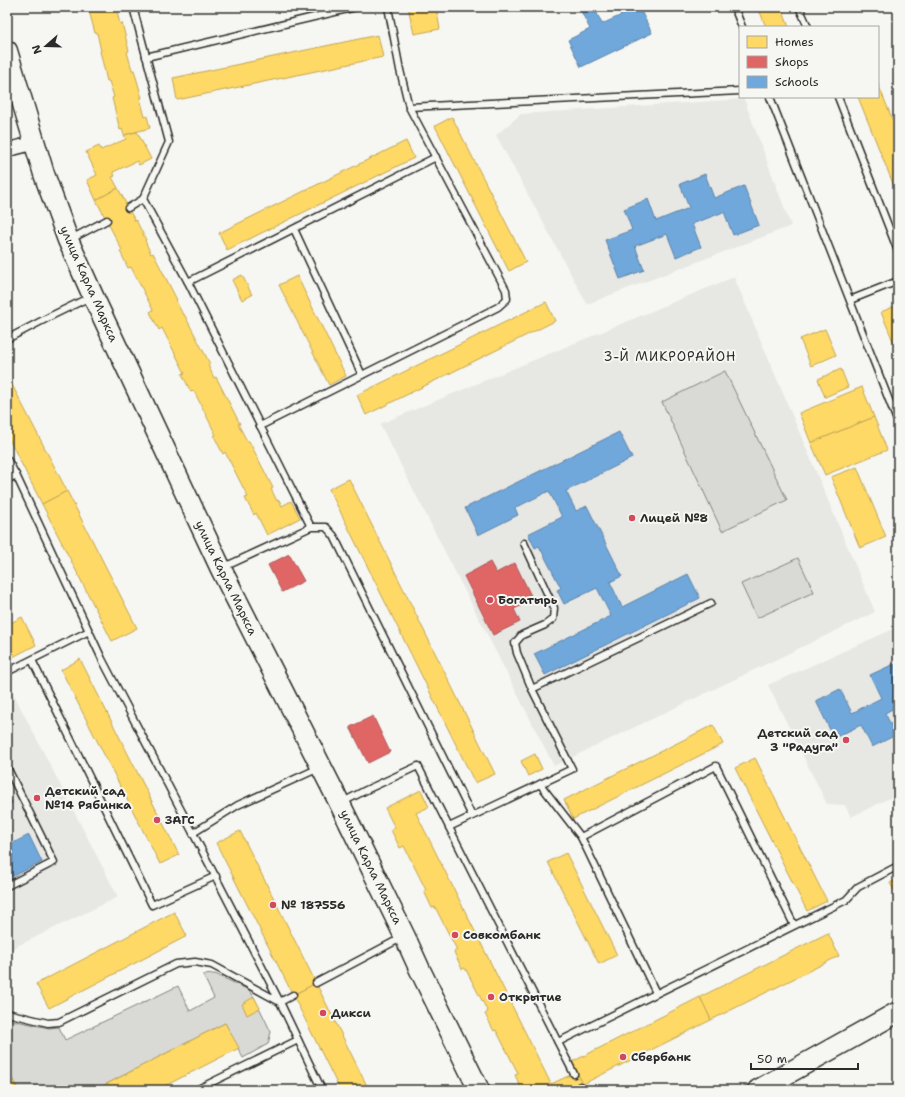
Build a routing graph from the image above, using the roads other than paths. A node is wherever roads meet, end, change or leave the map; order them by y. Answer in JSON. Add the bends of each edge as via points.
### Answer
{"nodes":[{"id":1,"x":133,"y":7,"type":"edge"},
{"id":2,"x":356,"y":7,"type":"edge"},
{"id":3,"x":388,"y":7,"type":"edge"},
{"id":4,"x":734,"y":7,"type":"edge"},
{"id":5,"x":799,"y":7,"type":"edge"},
{"id":6,"x":742,"y":26,"type":"edge"},
{"id":7,"x":808,"y":26,"type":"edge"},
{"id":8,"x":7,"y":51,"type":"edge"},
{"id":9,"x":146,"y":57,"type":"junction"},
{"id":10,"x":739,"y":91,"type":"edge"},
{"id":11,"x":770,"y":98,"type":"edge"},
{"id":12,"x":838,"y":98,"type":"edge"},
{"id":13,"x":409,"y":107,"type":"junction"},
{"id":14,"x":34,"y":143,"type":"junction"},
{"id":15,"x":7,"y":150,"type":"edge"},
{"id":16,"x":436,"y":157,"type":"junction"},
{"id":17,"x":143,"y":199,"type":"junction"},
{"id":18,"x":128,"y":208,"type":"dead end"},
{"id":19,"x":107,"y":220,"type":"dead end"},
{"id":20,"x":294,"y":228,"type":"junction"},
{"id":21,"x":68,"y":240,"type":"junction"},
{"id":22,"x":898,"y":251,"type":"edge"},
{"id":23,"x":898,"y":281,"type":"edge"},
{"id":24,"x":188,"y":282,"type":"junction"},
{"id":25,"x":93,"y":296,"type":"junction"},
{"id":26,"x":850,"y":300,"type":"junction"},
{"id":27,"x":7,"y":339,"type":"edge"},
{"id":28,"x":362,"y":375,"type":"junction"},
{"id":29,"x":898,"y":422,"type":"edge"},
{"id":30,"x":260,"y":426,"type":"junction"},
{"id":31,"x":7,"y":459,"type":"edge"},
{"id":32,"x":16,"y":475,"type":"junction"},
{"id":33,"x":7,"y":480,"type":"edge"},
{"id":34,"x":311,"y":527,"type":"junction"},
{"id":35,"x":524,"y":543,"type":"dead end"},
{"id":36,"x":220,"y":569,"type":"junction"},
{"id":37,"x":711,"y":603,"type":"dead end"},
{"id":38,"x":89,"y":631,"type":"junction"},
{"id":39,"x":32,"y":660,"type":"junction"},
{"id":40,"x":7,"y":672,"type":"edge"},
{"id":41,"x":532,"y":689,"type":"junction"},
{"id":42,"x":7,"y":767,"type":"edge"},
{"id":43,"x":321,"y":767,"type":"junction"},
{"id":44,"x":540,"y":784,"type":"junction"},
{"id":45,"x":340,"y":804,"type":"junction"},
{"id":46,"x":472,"y":816,"type":"junction"},
{"id":47,"x":449,"y":827,"type":"junction"},
{"id":48,"x":194,"y":832,"type":"junction"},
{"id":49,"x":581,"y":837,"type":"junction"},
{"id":50,"x":898,"y":866,"type":"edge"},
{"id":51,"x":216,"y":876,"type":"junction"},
{"id":52,"x":7,"y":886,"type":"edge"},
{"id":53,"x":794,"y":925,"type":"junction"},
{"id":54,"x":405,"y":937,"type":"junction"},
{"id":55,"x":316,"y":983,"type":"dead end"},
{"id":56,"x":656,"y":993,"type":"junction"},
{"id":57,"x":293,"y":995,"type":"dead end"},
{"id":58,"x":280,"y":1002,"type":"junction"},
{"id":59,"x":898,"y":1012,"type":"edge"},
{"id":60,"x":7,"y":1013,"type":"edge"},
{"id":61,"x":298,"y":1040,"type":"junction"},
{"id":62,"x":558,"y":1042,"type":"junction"},
{"id":63,"x":574,"y":1074,"type":"dead end"},
{"id":64,"x":196,"y":1090,"type":"edge"},
{"id":65,"x":322,"y":1090,"type":"edge"},
{"id":66,"x":479,"y":1090,"type":"edge"},
{"id":67,"x":758,"y":1090,"type":"edge"}],
"edges":[{"from":1,"to":9,"type":"lane"},
{"from":2,"to":9,"type":"lane"},
{"from":3,"to":13,"type":"lane"},
{"from":4,"to":6,"type":"lane"},
{"from":5,"to":7,"type":"lane"},
{"from":8,"to":14,"type":"main road","name":"улица Карла Маркса"},
{"from":9,"to":17,"type":"lane","via":[[168,142]]},
{"from":10,"to":13,"type":"lane"},
{"from":11,"to":26,"type":"lane"},
{"from":12,"to":22,"type":"lane"},
{"from":13,"to":16,"type":"lane"},
{"from":14,"to":15,"type":"street"},
{"from":14,"to":21,"type":"main road","name":"улица Карла Маркса"},
{"from":16,"to":20,"type":"lane"},
{"from":16,"to":28,"type":"lane","via":[[506,290],[507,299],[498,307]]},
{"from":17,"to":18,"type":"lane"},
{"from":17,"to":24,"type":"lane"},
{"from":19,"to":21,"type":"lane"},
{"from":20,"to":24,"type":"lane"},
{"from":20,"to":28,"type":"lane"},
{"from":21,"to":25,"type":"main road","name":"улица Карла Маркса"},
{"from":23,"to":26,"type":"lane"},
{"from":24,"to":30,"type":"lane"},
{"from":25,"to":27,"type":"lane"},
{"from":25,"to":36,"type":"main road","name":"улица Карла Маркса"},
{"from":26,"to":29,"type":"lane"},
{"from":28,"to":30,"type":"lane"},
{"from":30,"to":34,"type":"lane"},
{"from":31,"to":32,"type":"lane"},
{"from":32,"to":33,"type":"lane"},
{"from":32,"to":38,"type":"lane"},
{"from":34,"to":36,"type":"lane"},
{"from":34,"to":46,"type":"lane","via":[[326,527],[334,536]]},
{"from":35,"to":41,"type":"lane","via":[[554,608],[553,619],[522,635],[515,643],[516,653]]},
{"from":36,"to":43,"type":"main road","name":"улица Карла Маркса"},
{"from":37,"to":41,"type":"lane"},
{"from":38,"to":39,"type":"lane"},
{"from":38,"to":48,"type":"lane"},
{"from":39,"to":40,"type":"lane"},
{"from":39,"to":51,"type":"lane","via":[[152,905]]},
{"from":41,"to":44,"type":"lane","via":[[572,769]]},
{"from":42,"to":52,"type":"lane","via":[[54,862]]},
{"from":43,"to":45,"type":"main road","name":"улица Карла Маркса"},
{"from":43,"to":48,"type":"lane","via":[[238,806]]},
{"from":44,"to":46,"type":"lane"},
{"from":44,"to":49,"type":"lane"},
{"from":45,"to":47,"type":"lane","via":[[418,766]]},
{"from":45,"to":54,"type":"main road","name":"улица Карла Маркса"},
{"from":46,"to":47,"type":"lane"},
{"from":47,"to":62,"type":"lane"},
{"from":48,"to":51,"type":"lane"},
{"from":49,"to":53,"type":"lane","via":[[716,766]]},
{"from":49,"to":56,"type":"lane"},
{"from":50,"to":53,"type":"lane","via":[[858,887],[846,900]]},
{"from":51,"to":58,"type":"lane"},
{"from":53,"to":56,"type":"lane"},
{"from":54,"to":55,"type":"lane"},
{"from":54,"to":66,"type":"main road","name":"улица Карла Маркса"},
{"from":56,"to":62,"type":"lane"},
{"from":57,"to":58,"type":"lane"},
{"from":58,"to":60,"type":"lane","via":[[212,965],[195,962],[176,964],[59,1022],[48,1023]]},
{"from":58,"to":61,"type":"lane"},
{"from":59,"to":67,"type":"main road"},
{"from":61,"to":64,"type":"lane"},
{"from":61,"to":65,"type":"lane"},
{"from":62,"to":63,"type":"lane"}]}
